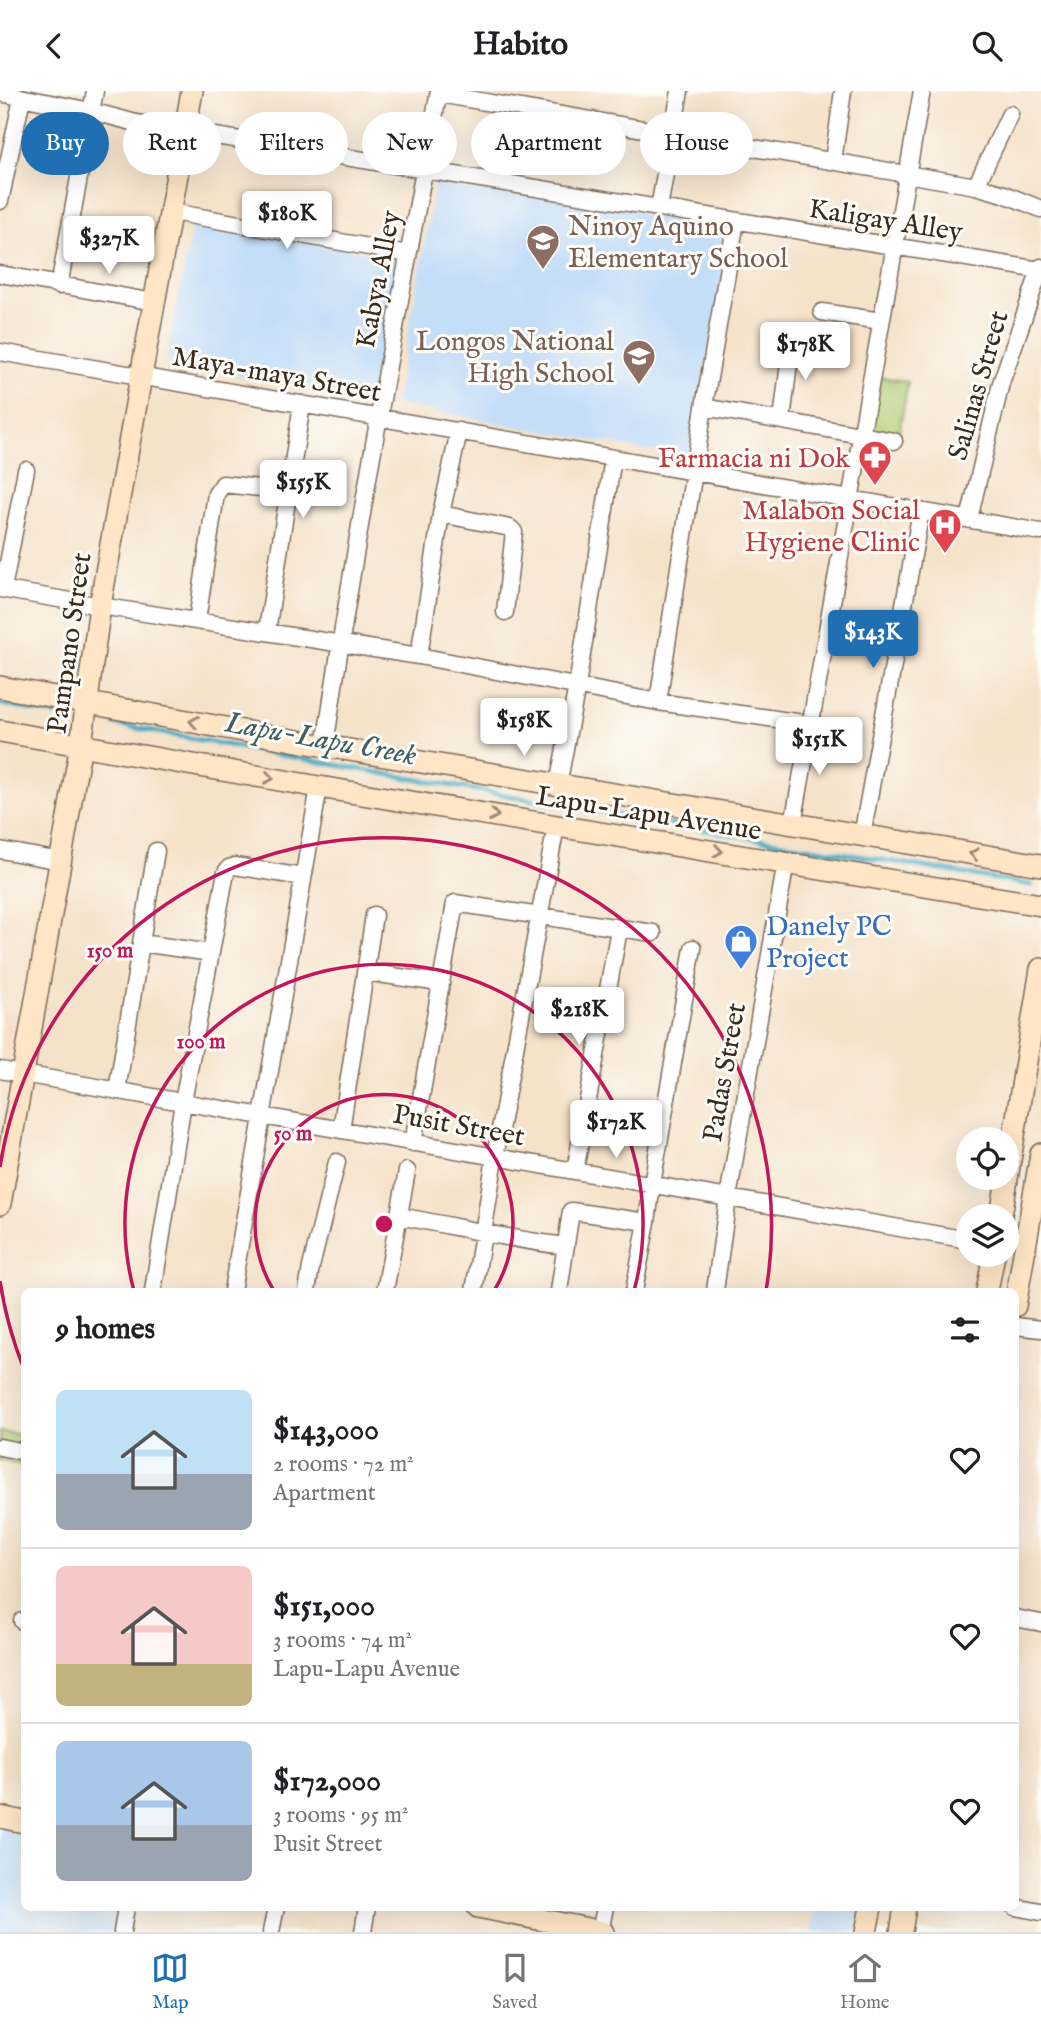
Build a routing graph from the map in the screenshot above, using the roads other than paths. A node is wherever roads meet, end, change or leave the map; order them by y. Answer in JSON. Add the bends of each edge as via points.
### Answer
{"nodes":[{"id":1,"x":95,"y":91,"type":"edge"},
{"id":2,"x":192,"y":91,"type":"edge"},
{"id":3,"x":680,"y":91,"type":"edge"},
{"id":4,"x":843,"y":91,"type":"edge"},
{"id":5,"x":922,"y":91,"type":"edge"},
{"id":6,"x":0,"y":93,"type":"edge"},
{"id":7,"x":439,"y":93,"type":"edge"},
{"id":8,"x":22,"y":98,"type":"junction"},
{"id":9,"x":91,"y":111,"type":"junction"},
{"id":10,"x":189,"y":112,"type":"edge"},
{"id":11,"x":436,"y":112,"type":"edge"},
{"id":12,"x":676,"y":112,"type":"edge"},
{"id":13,"x":1010,"y":114,"type":"dead end"},
{"id":14,"x":123,"y":120,"type":"edge"},
{"id":15,"x":640,"y":129,"type":"edge"},
{"id":16,"x":221,"y":137,"type":"edge"},
{"id":17,"x":753,"y":148,"type":"edge"},
{"id":18,"x":362,"y":160,"type":"edge"},
{"id":19,"x":833,"y":161,"type":"junction"},
{"id":20,"x":907,"y":174,"type":"junction"},
{"id":21,"x":178,"y":175,"type":"edge"},
{"id":22,"x":424,"y":175,"type":"edge"},
{"id":23,"x":456,"y":175,"type":"edge"},
{"id":24,"x":665,"y":175,"type":"edge"},
{"id":25,"x":976,"y":186,"type":"junction"},
{"id":26,"x":0,"y":201,"type":"edge"},
{"id":27,"x":659,"y":208,"type":"junction"},
{"id":28,"x":1041,"y":209,"type":"edge"},
{"id":29,"x":172,"y":212,"type":"junction"},
{"id":30,"x":736,"y":221,"type":"junction"},
{"id":31,"x":894,"y":247,"type":"junction"},
{"id":32,"x":408,"y":254,"type":"junction"},
{"id":33,"x":1040,"y":269,"type":"edge"},
{"id":34,"x":0,"y":274,"type":"edge"},
{"id":35,"x":59,"y":286,"type":"junction"},
{"id":36,"x":154,"y":302,"type":"junction"},
{"id":37,"x":822,"y":312,"type":"dead end"},
{"id":38,"x":881,"y":321,"type":"junction"},
{"id":39,"x":792,"y":338,"type":"dead end"},
{"id":40,"x":0,"y":352,"type":"edge"},
{"id":41,"x":140,"y":376,"type":"junction"},
{"id":42,"x":302,"y":404,"type":"junction"},
{"id":43,"x":704,"y":407,"type":"junction"},
{"id":44,"x":378,"y":417,"type":"junction"},
{"id":45,"x":782,"y":420,"type":"junction"},
{"id":46,"x":459,"y":431,"type":"junction"},
{"id":47,"x":862,"y":434,"type":"junction"},
{"id":48,"x":894,"y":441,"type":"dead end"},
{"id":49,"x":613,"y":458,"type":"junction"},
{"id":50,"x":26,"y":470,"type":"dead end"},
{"id":51,"x":693,"y":472,"type":"junction"},
{"id":52,"x":289,"y":491,"type":"junction"},
{"id":53,"x":849,"y":499,"type":"junction"},
{"id":54,"x":921,"y":511,"type":"junction"},
{"id":55,"x":441,"y":514,"type":"junction"},
{"id":56,"x":969,"y":519,"type":"junction"},
{"id":57,"x":1041,"y":532,"type":"edge"},
{"id":58,"x":2,"y":589,"type":"edge"},
{"id":59,"x":100,"y":606,"type":"junction"},
{"id":60,"x":505,"y":612,"type":"dead end"},
{"id":61,"x":197,"y":621,"type":"junction"},
{"id":62,"x":267,"y":631,"type":"junction"},
{"id":63,"x":340,"y":643,"type":"junction"},
{"id":64,"x":419,"y":656,"type":"junction"},
{"id":65,"x":577,"y":686,"type":"junction"},
{"id":66,"x":0,"y":687,"type":"edge"},
{"id":67,"x":658,"y":702,"type":"junction"},
{"id":68,"x":87,"y":703,"type":"junction"},
{"id":69,"x":810,"y":724,"type":"junction"},
{"id":70,"x":0,"y":731,"type":"edge"},
{"id":71,"x":82,"y":744,"type":"junction"},
{"id":72,"x":325,"y":746,"type":"junction"},
{"id":73,"x":558,"y":785,"type":"junction"},
{"id":74,"x":319,"y":787,"type":"junction"},
{"id":75,"x":793,"y":824,"type":"junction"},
{"id":76,"x":556,"y":826,"type":"junction"},
{"id":77,"x":862,"y":836,"type":"junction"},
{"id":78,"x":0,"y":850,"type":"edge"},
{"id":79,"x":156,"y":851,"type":"dead end"},
{"id":80,"x":61,"y":860,"type":"junction"},
{"id":81,"x":786,"y":862,"type":"junction"},
{"id":82,"x":1041,"y":865,"type":"edge"},
{"id":83,"x":303,"y":877,"type":"junction"},
{"id":84,"x":1041,"y":905,"type":"edge"},
{"id":85,"x":374,"y":915,"type":"dead end"},
{"id":86,"x":540,"y":915,"type":"junction"},
{"id":87,"x":619,"y":929,"type":"junction"},
{"id":88,"x":653,"y":933,"type":"dead end"},
{"id":89,"x":141,"y":943,"type":"junction"},
{"id":90,"x":693,"y":948,"type":"dead end"},
{"id":91,"x":211,"y":953,"type":"junction"},
{"id":92,"x":1041,"y":969,"type":"edge"},
{"id":93,"x":365,"y":972,"type":"junction"},
{"id":94,"x":440,"y":983,"type":"junction"},
{"id":95,"x":0,"y":1070,"type":"edge"},
{"id":96,"x":23,"y":1075,"type":"junction"},
{"id":97,"x":117,"y":1091,"type":"junction"},
{"id":98,"x":183,"y":1103,"type":"junction"},
{"id":99,"x":261,"y":1116,"type":"junction"},
{"id":100,"x":341,"y":1130,"type":"junction"},
{"id":101,"x":413,"y":1143,"type":"junction"},
{"id":102,"x":1041,"y":1154,"type":"edge"},
{"id":103,"x":495,"y":1157,"type":"junction"},
{"id":104,"x":337,"y":1162,"type":"dead end"},
{"id":105,"x":407,"y":1171,"type":"dead end"},
{"id":106,"x":575,"y":1171,"type":"junction"},
{"id":107,"x":1038,"y":1183,"type":"edge"},
{"id":108,"x":652,"y":1184,"type":"junction"},
{"id":109,"x":728,"y":1198,"type":"junction"},
{"id":110,"x":0,"y":1204,"type":"edge"},
{"id":111,"x":1003,"y":1204,"type":"edge"},
{"id":112,"x":399,"y":1216,"type":"junction"},
{"id":113,"x":647,"y":1222,"type":"junction"},
{"id":114,"x":484,"y":1232,"type":"junction"},
{"id":115,"x":956,"y":1238,"type":"edge"},
{"id":116,"x":566,"y":1246,"type":"junction"},
{"id":117,"x":1033,"y":1252,"type":"edge"},
{"id":118,"x":992,"y":1267,"type":"edge"},
{"id":119,"x":153,"y":1288,"type":"edge"},
{"id":120,"x":232,"y":1288,"type":"edge"},
{"id":121,"x":308,"y":1288,"type":"edge"},
{"id":122,"x":386,"y":1288,"type":"edge"},
{"id":123,"x":475,"y":1288,"type":"edge"},
{"id":124,"x":559,"y":1288,"type":"edge"},
{"id":125,"x":635,"y":1288,"type":"edge"},
{"id":126,"x":715,"y":1288,"type":"edge"},
{"id":127,"x":988,"y":1288,"type":"edge"},
{"id":128,"x":1019,"y":1294,"type":"edge"},
{"id":129,"x":1019,"y":1326,"type":"edge"},
{"id":130,"x":1041,"y":1329,"type":"edge"},
{"id":131,"x":0,"y":1447,"type":"edge"},
{"id":132,"x":21,"y":1451,"type":"edge"},
{"id":133,"x":1019,"y":1619,"type":"edge"},
{"id":134,"x":1041,"y":1623,"type":"edge"},
{"id":135,"x":0,"y":1817,"type":"edge"},
{"id":136,"x":21,"y":1821,"type":"edge"},
{"id":137,"x":1019,"y":1908,"type":"edge"},
{"id":138,"x":125,"y":1911,"type":"edge"},
{"id":139,"x":275,"y":1911,"type":"edge"},
{"id":140,"x":366,"y":1911,"type":"edge"},
{"id":141,"x":498,"y":1911,"type":"edge"},
{"id":142,"x":604,"y":1911,"type":"edge"},
{"id":143,"x":870,"y":1911,"type":"edge"},
{"id":144,"x":904,"y":1911,"type":"edge"},
{"id":145,"x":1041,"y":1912,"type":"edge"},
{"id":146,"x":122,"y":1932,"type":"edge"},
{"id":147,"x":271,"y":1932,"type":"edge"},
{"id":148,"x":363,"y":1932,"type":"edge"},
{"id":149,"x":601,"y":1932,"type":"edge"},
{"id":150,"x":866,"y":1932,"type":"edge"},
{"id":151,"x":901,"y":1932,"type":"edge"}],
"edges":[{"from":1,"to":9,"type":"street"},
{"from":2,"to":10,"type":"main road","name":"Pampano Street"},
{"from":3,"to":12,"type":"street"},
{"from":4,"to":19,"type":"street"},
{"from":5,"to":20,"type":"street"},
{"from":6,"to":8,"type":"street","name":"Kaligay Alley"},
{"from":7,"to":11,"type":"street","name":"Kabya Alley"},
{"from":7,"to":15,"type":"street"},
{"from":8,"to":9,"type":"street","name":"Kaligay Alley"},
{"from":8,"to":26,"type":"street"},
{"from":9,"to":14,"type":"street","name":"Kaligay Alley"},
{"from":9,"to":35,"type":"street"},
{"from":13,"to":25,"type":"street"},
{"from":16,"to":18,"type":"street","name":"Kaligay Alley"},
{"from":17,"to":19,"type":"street"},
{"from":19,"to":20,"type":"street"},
{"from":20,"to":25,"type":"street"},
{"from":20,"to":31,"type":"street"},
{"from":21,"to":29,"type":"main road","name":"Pampano Street"},
{"from":22,"to":32,"type":"street","name":"Kabya Alley"},
{"from":23,"to":27,"type":"street","name":"Kaligay Alley"},
{"from":24,"to":27,"type":"street"},
{"from":25,"to":28,"type":"street"},
{"from":27,"to":30,"type":"street","name":"Kaligay Alley"},
{"from":29,"to":32,"type":"street"},
{"from":29,"to":36,"type":"main road","name":"Pampano Street"},
{"from":30,"to":31,"type":"street","name":"Kaligay Alley"},
{"from":30,"to":43,"type":"street"},
{"from":31,"to":33,"type":"street","name":"Kaligay Alley"},
{"from":31,"to":38,"type":"street"},
{"from":32,"to":44,"type":"street","name":"Kabya Alley"},
{"from":33,"to":56,"type":"street","name":"Salinas Street","via":[[1001,383]]},
{"from":34,"to":35,"type":"street"},
{"from":35,"to":36,"type":"street"},
{"from":36,"to":41,"type":"main road","name":"Pampano Street"},
{"from":37,"to":38,"type":"street"},
{"from":38,"to":47,"type":"street"},
{"from":39,"to":45,"type":"street"},
{"from":40,"to":41,"type":"street","name":"Maya-maya Street"},
{"from":41,"to":42,"type":"street","name":"Maya-maya Street"},
{"from":41,"to":59,"type":"main road","name":"Pampano Street"},
{"from":42,"to":44,"type":"street","name":"Maya-maya Street"},
{"from":42,"to":52,"type":"street"},
{"from":43,"to":45,"type":"street"},
{"from":43,"to":51,"type":"street"},
{"from":44,"to":46,"type":"street","name":"Maya-maya Street"},
{"from":44,"to":63,"type":"street","name":"Kabya Alley"},
{"from":45,"to":47,"type":"street"},
{"from":46,"to":49,"type":"street","name":"Maya-maya Street"},
{"from":46,"to":55,"type":"street"},
{"from":47,"to":48,"type":"street"},
{"from":47,"to":53,"type":"street"},
{"from":49,"to":51,"type":"street","name":"Maya-maya Street"},
{"from":49,"to":65,"type":"street"},
{"from":50,"to":58,"type":"street"},
{"from":51,"to":53,"type":"street","name":"Maya-maya Street"},
{"from":51,"to":67,"type":"street"},
{"from":52,"to":61,"type":"street","via":[[223,484],[219,489]]},
{"from":52,"to":62,"type":"street"},
{"from":53,"to":54,"type":"street","name":"Maya-maya Street"},
{"from":53,"to":69,"type":"street"},
{"from":54,"to":56,"type":"street","name":"Maya-maya Street"},
{"from":54,"to":77,"type":"street"},
{"from":55,"to":60,"type":"street","via":[[514,531]]},
{"from":55,"to":64,"type":"street"},
{"from":56,"to":57,"type":"street","name":"Maya-maya Street"},
{"from":58,"to":59,"type":"street"},
{"from":59,"to":61,"type":"street"},
{"from":59,"to":68,"type":"main road","name":"Pampano Street"},
{"from":61,"to":62,"type":"street"},
{"from":62,"to":63,"type":"street"},
{"from":63,"to":64,"type":"street"},
{"from":63,"to":72,"type":"street","name":"Kabya Alley"},
{"from":64,"to":65,"type":"street"},
{"from":65,"to":67,"type":"street"},
{"from":65,"to":73,"type":"street"},
{"from":66,"to":68,"type":"main road","name":"Lapu-Lapu Avenue"},
{"from":67,"to":69,"type":"street"},
{"from":68,"to":71,"type":"main road","name":"Pampano Street"},
{"from":72,"to":68,"type":"main road","name":"Lapu-Lapu Avenue","one_way":true},
{"from":69,"to":75,"type":"street"},
{"from":70,"to":71,"type":"main road","name":"Lapu-Lapu Avenue"},
{"from":71,"to":74,"type":"main road","name":"Lapu-Lapu Avenue","one_way":true},
{"from":71,"to":80,"type":"main road","name":"Pampano Street"},
{"from":72,"to":73,"type":"main road","name":"Lapu-Lapu Avenue"},
{"from":73,"to":75,"type":"main road","name":"Lapu-Lapu Avenue"},
{"from":74,"to":76,"type":"main road","name":"Lapu-Lapu Avenue","one_way":true},
{"from":74,"to":83,"type":"street"},
{"from":75,"to":77,"type":"main road","name":"Lapu-Lapu Avenue"},
{"from":76,"to":81,"type":"main road","name":"Lapu-Lapu Avenue","one_way":true},
{"from":76,"to":86,"type":"street"},
{"from":82,"to":77,"type":"main road","name":"Lapu-Lapu Avenue","one_way":true},
{"from":78,"to":80,"type":"street"},
{"from":79,"to":89,"type":"street"},
{"from":80,"to":96,"type":"main road","name":"Pampano Street"},
{"from":81,"to":84,"type":"main road","name":"Lapu-Lapu Avenue"},
{"from":81,"to":109,"type":"street","name":"Padas Street"},
{"from":83,"to":91,"type":"street","via":[[229,868]]},
{"from":83,"to":99,"type":"street"},
{"from":85,"to":93,"type":"street"},
{"from":86,"to":87,"type":"street"},
{"from":86,"to":94,"type":"street","via":[[455,903]]},
{"from":86,"to":103,"type":"street"},
{"from":87,"to":88,"type":"street"},
{"from":87,"to":106,"type":"street"},
{"from":89,"to":91,"type":"street"},
{"from":89,"to":97,"type":"street"},
{"from":90,"to":108,"type":"street"},
{"from":91,"to":98,"type":"street"},
{"from":92,"to":111,"type":"main road"},
{"from":93,"to":94,"type":"street"},
{"from":93,"to":100,"type":"street"},
{"from":94,"to":101,"type":"street"},
{"from":95,"to":96,"type":"street","name":"Pusit Street"},
{"from":96,"to":97,"type":"street","name":"Pusit Street"},
{"from":96,"to":110,"type":"main road","name":"Pampano Street"},
{"from":97,"to":98,"type":"street","name":"Pusit Street"},
{"from":98,"to":99,"type":"street","name":"Pusit Street"},
{"from":98,"to":119,"type":"street"},
{"from":99,"to":100,"type":"street","name":"Pusit Street"},
{"from":99,"to":120,"type":"street"},
{"from":100,"to":101,"type":"street","name":"Pusit Street"},
{"from":101,"to":103,"type":"street","name":"Pusit Street"},
{"from":102,"to":107,"type":"main road"},
{"from":103,"to":106,"type":"street","name":"Pusit Street"},
{"from":103,"to":114,"type":"street"},
{"from":104,"to":121,"type":"street"},
{"from":105,"to":112,"type":"street"},
{"from":106,"to":108,"type":"street","name":"Pusit Street"},
{"from":107,"to":117,"type":"main road"},
{"from":108,"to":109,"type":"street","name":"Pusit Street"},
{"from":108,"to":113,"type":"street"},
{"from":109,"to":115,"type":"street","name":"Pusit Street"},
{"from":109,"to":126,"type":"street","name":"Padas Street"},
{"from":112,"to":114,"type":"street"},
{"from":112,"to":122,"type":"street"},
{"from":113,"to":116,"type":"street","via":[[571,1211]]},
{"from":113,"to":125,"type":"street"},
{"from":114,"to":116,"type":"street"},
{"from":114,"to":123,"type":"street"},
{"from":116,"to":124,"type":"street"},
{"from":117,"to":128,"type":"main road"},
{"from":118,"to":127,"type":"main road"},
{"from":129,"to":130,"type":"street"},
{"from":131,"to":132,"type":"street"},
{"from":133,"to":134,"type":"street"},
{"from":135,"to":136,"type":"main road"},
{"from":137,"to":145,"type":"street"},
{"from":138,"to":146,"type":"street"},
{"from":139,"to":147,"type":"street"},
{"from":140,"to":148,"type":"street"},
{"from":141,"to":149,"type":"main road"},
{"from":142,"to":149,"type":"street"},
{"from":143,"to":150,"type":"main road"},
{"from":144,"to":151,"type":"main road"}]}
